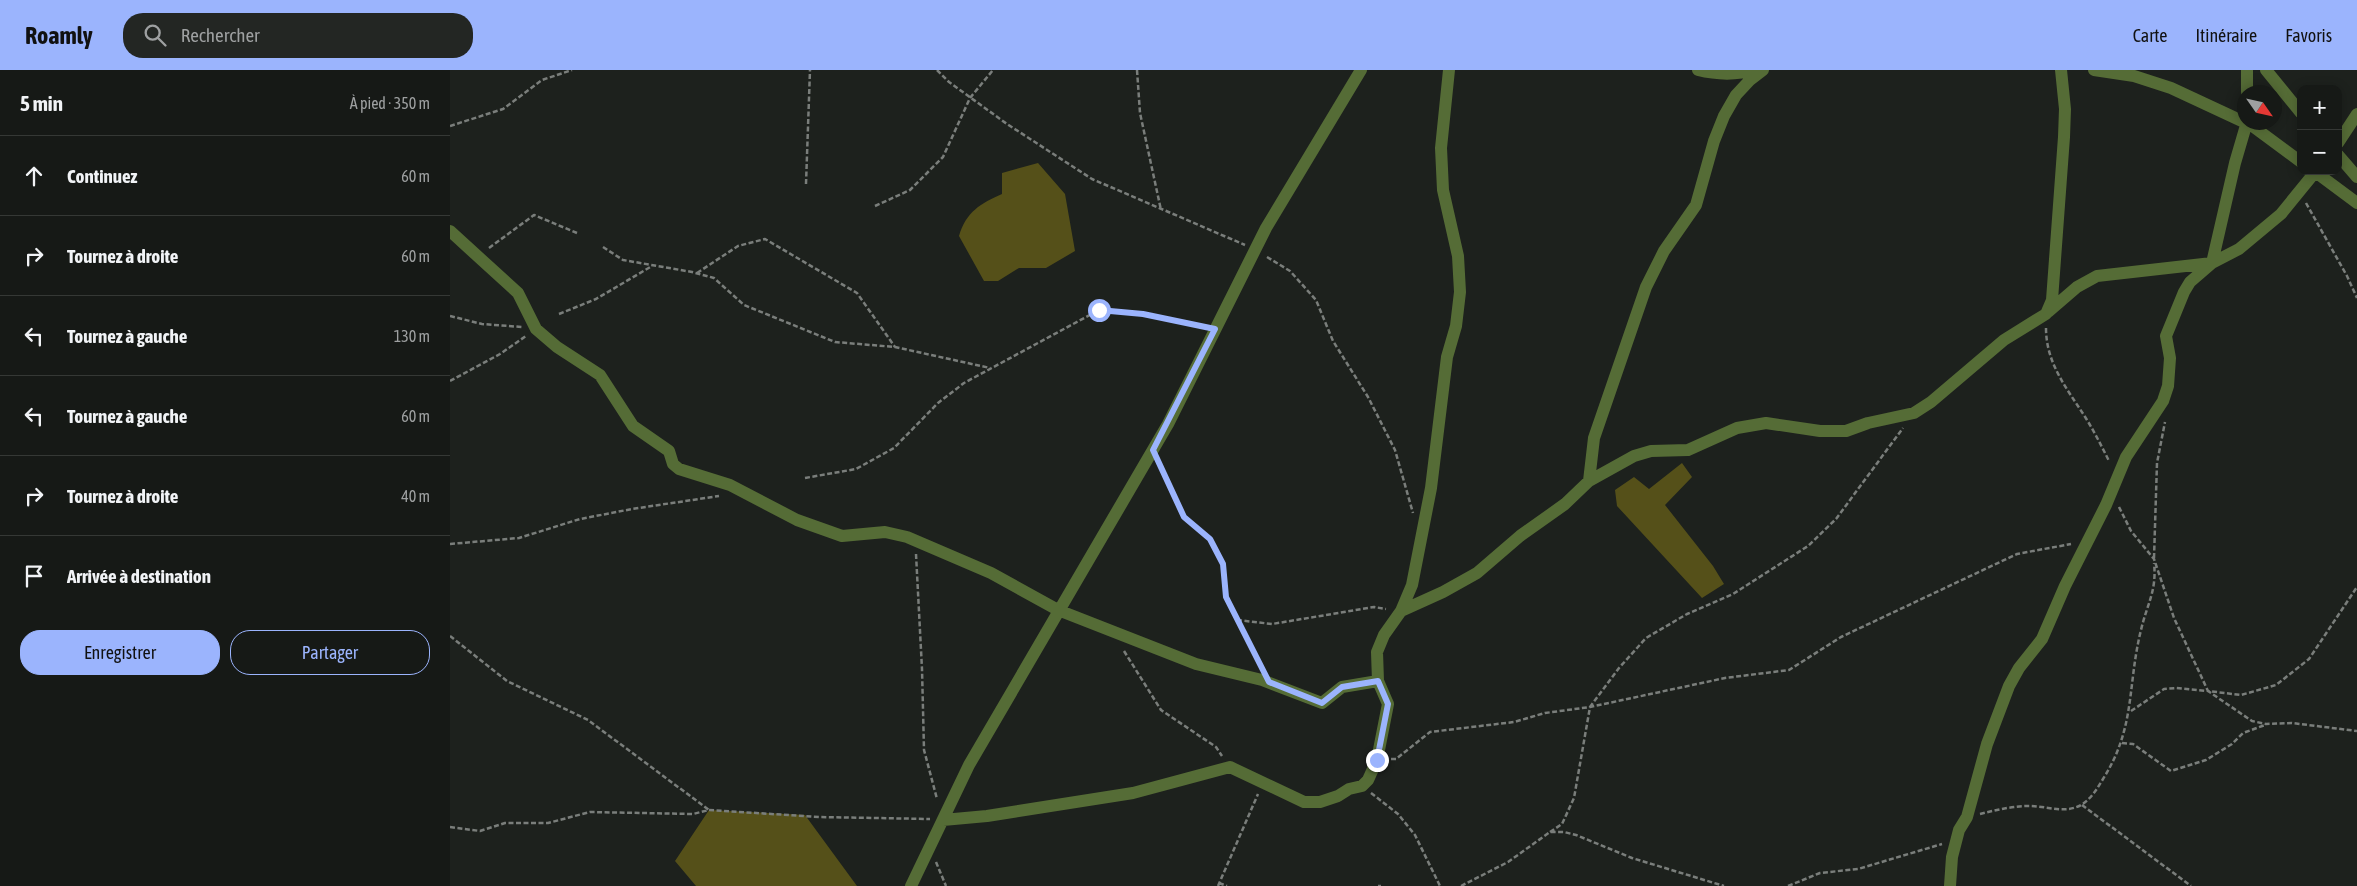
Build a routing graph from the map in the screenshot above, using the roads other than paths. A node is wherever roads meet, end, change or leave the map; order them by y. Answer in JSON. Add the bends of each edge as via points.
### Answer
{"nodes":[{"id":1,"x":1361,"y":70,"type":"edge"},
{"id":2,"x":1449,"y":70,"type":"edge"},
{"id":3,"x":1698,"y":70,"type":"edge"},
{"id":4,"x":1756,"y":70,"type":"edge"},
{"id":5,"x":1763,"y":70,"type":"edge"},
{"id":6,"x":2061,"y":70,"type":"edge"},
{"id":7,"x":2094,"y":70,"type":"edge"},
{"id":8,"x":2247,"y":70,"type":"edge"},
{"id":9,"x":2266,"y":70,"type":"edge"},
{"id":10,"x":2247,"y":85,"type":"edge"},
{"id":11,"x":2297,"y":108,"type":"edge"},
{"id":12,"x":2357,"y":114,"type":"edge"},
{"id":13,"x":2237,"y":118,"type":"edge"},
{"id":14,"x":2244,"y":130,"type":"edge"},
{"id":15,"x":2257,"y":130,"type":"edge"},
{"id":16,"x":2342,"y":137,"type":"edge"},
{"id":17,"x":2297,"y":159,"type":"edge"},
{"id":18,"x":2342,"y":160,"type":"edge"},
{"id":19,"x":2313,"y":175,"type":"edge"},
{"id":20,"x":2319,"y":175,"type":"edge"},
{"id":21,"x":2357,"y":177,"type":"edge"},
{"id":22,"x":2357,"y":204,"type":"edge"},
{"id":23,"x":450,"y":231,"type":"edge"},
{"id":24,"x":2212,"y":263,"type":"junction"},
{"id":25,"x":2046,"y":314,"type":"junction"},
{"id":26,"x":1589,"y":482,"type":"junction"},
{"id":27,"x":1058,"y":610,"type":"junction"},
{"id":28,"x":1401,"y":611,"type":"junction"},
{"id":29,"x":1378,"y":681,"type":"junction"},
{"id":30,"x":943,"y":820,"type":"junction"},
{"id":31,"x":911,"y":886,"type":"edge"},
{"id":32,"x":1950,"y":886,"type":"edge"}],
"edges":[{"from":1,"to":27,"type":"street","via":[[1254,250],[1153,450]]},
{"from":2,"to":28,"type":"street","via":[[1441,148],[1443,190],[1458,256],[1460,292],[1456,326],[1447,357],[1431,488],[1412,585]]},
{"from":3,"to":4,"type":"street","via":[[1715,75]]},
{"from":5,"to":26,"type":"street","via":[[1736,95],[1724,116],[1696,205],[1664,251],[1646,287],[1594,438]]},
{"from":6,"to":25,"type":"street","via":[[2065,109],[2062,179],[2052,300]]},
{"from":7,"to":13,"type":"street","via":[[2134,76],[2171,88]]},
{"from":8,"to":10,"type":"street"},
{"from":9,"to":11,"type":"street"},
{"from":12,"to":16,"type":"street"},
{"from":14,"to":24,"type":"street"},
{"from":15,"to":17,"type":"street"},
{"from":18,"to":21,"type":"street"},
{"from":19,"to":24,"type":"street","via":[[2281,214],[2239,250]]},
{"from":20,"to":22,"type":"street"},
{"from":23,"to":27,"type":"street","via":[[518,293],[536,329],[556,347],[600,375],[633,426],[669,451],[679,470],[723,482],[797,520],[842,536],[899,534],[991,573]]},
{"from":24,"to":25,"type":"street","via":[[2097,276],[2077,287]]},
{"from":24,"to":32,"type":"street","via":[[2190,282],[2172,318],[2166,336],[2170,358],[2164,401],[2126,457],[2042,639],[2009,686],[1986,744],[1967,816],[1959,830],[1952,857]]},
{"from":25,"to":26,"type":"street","via":[[2004,340],[1914,413],[1846,431],[1820,431],[1766,423],[1738,428],[1688,450],[1634,456]]},
{"from":26,"to":28,"type":"street","via":[[1477,573]]},
{"from":27,"to":29,"type":"street","via":[[1196,664],[1269,682],[1322,703],[1342,687]]},
{"from":27,"to":30,"type":"street","via":[[969,765]]},
{"from":28,"to":29,"type":"street","via":[[1377,652]]},
{"from":29,"to":30,"type":"street","via":[[1388,704],[1373,772],[1362,786],[1320,802],[1304,802],[1230,767],[1133,793]]},
{"from":30,"to":31,"type":"street"}]}
